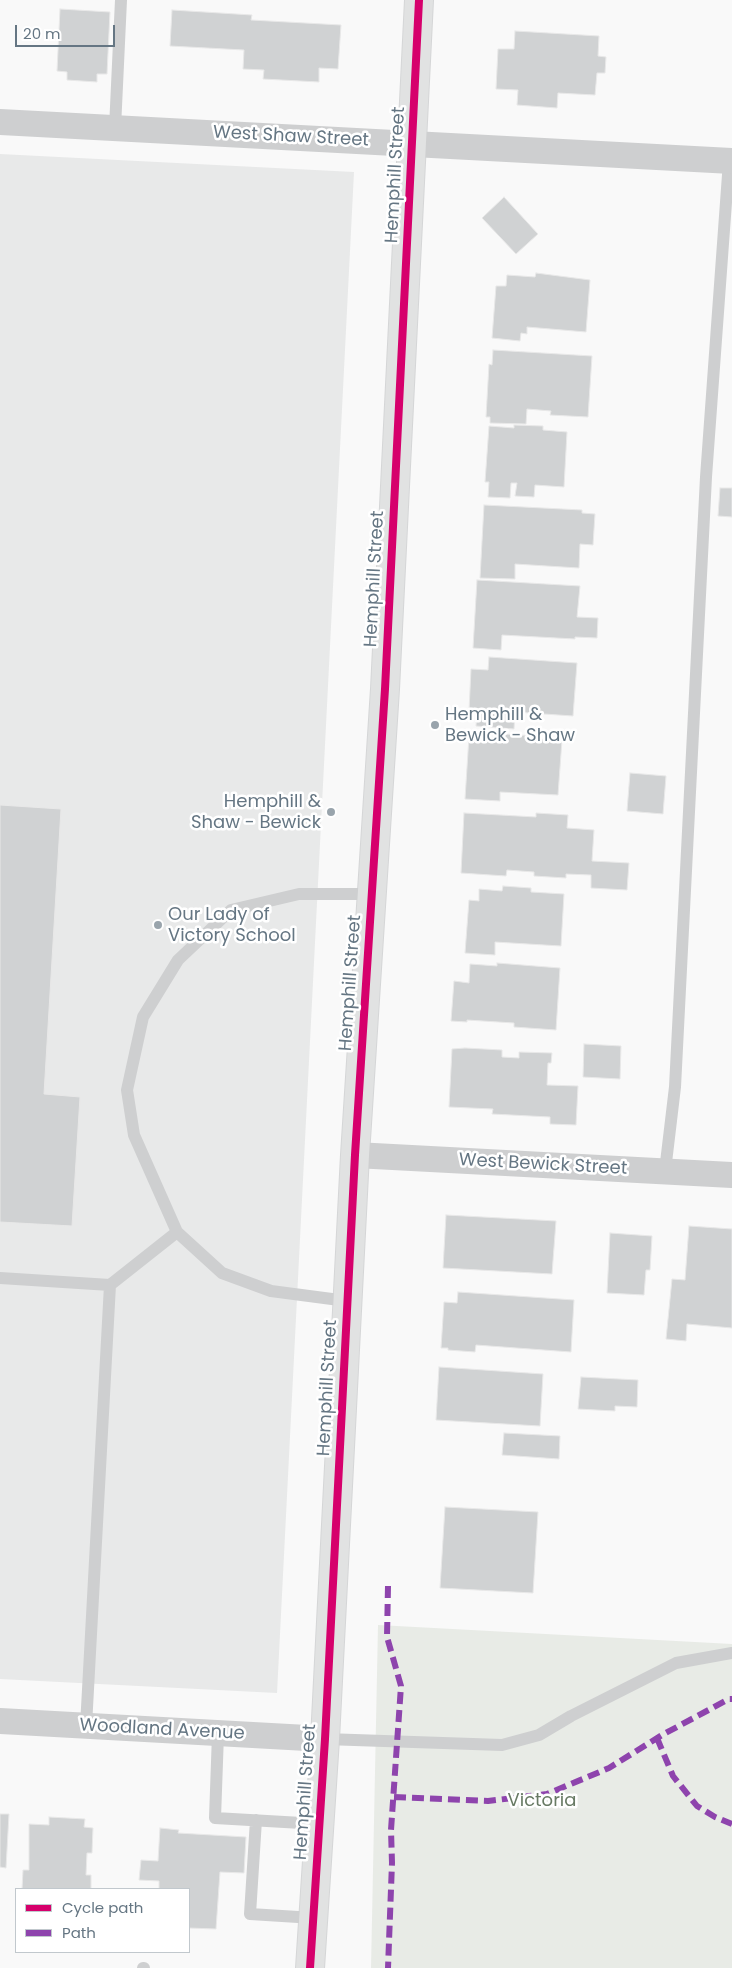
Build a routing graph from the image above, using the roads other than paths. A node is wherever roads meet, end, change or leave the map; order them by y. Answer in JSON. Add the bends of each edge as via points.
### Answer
{"nodes":[{"id":1,"x":121,"y":0,"type":"edge"},
{"id":2,"x":419,"y":0,"type":"edge"},
{"id":3,"x":0,"y":122,"type":"edge"},
{"id":4,"x":115,"y":128,"type":"junction"},
{"id":5,"x":412,"y":144,"type":"junction"},
{"id":6,"x":731,"y":161,"type":"edge"},
{"id":7,"x":371,"y":894,"type":"junction"},
{"id":8,"x":355,"y":1155,"type":"junction"},
{"id":9,"x":665,"y":1171,"type":"junction"},
{"id":10,"x":732,"y":1175,"type":"edge"},
{"id":11,"x":177,"y":1232,"type":"junction"},
{"id":12,"x":0,"y":1278,"type":"edge"},
{"id":13,"x":110,"y":1284,"type":"junction"},
{"id":14,"x":347,"y":1301,"type":"junction"},
{"id":15,"x":732,"y":1653,"type":"edge"},
{"id":16,"x":0,"y":1722,"type":"edge"},
{"id":17,"x":86,"y":1726,"type":"junction"},
{"id":18,"x":218,"y":1734,"type":"junction"},
{"id":19,"x":325,"y":1739,"type":"junction"},
{"id":20,"x":256,"y":1820,"type":"junction"},
{"id":21,"x":319,"y":1824,"type":"junction"},
{"id":22,"x":314,"y":1918,"type":"junction"},
{"id":23,"x":310,"y":1968,"type":"edge"}],
"edges":[{"from":1,"to":4,"type":"lane"},
{"from":2,"to":5,"type":"main road","name":"Hemphill Street"},
{"from":3,"to":4,"type":"street","name":"West Shaw Street"},
{"from":4,"to":5,"type":"street","name":"West Shaw Street"},
{"from":5,"to":6,"type":"street","name":"West Shaw Street"},
{"from":5,"to":7,"type":"main road","name":"Hemphill Street","via":[[385,689]]},
{"from":6,"to":9,"type":"lane","via":[[706,477],[676,1087]]},
{"from":7,"to":8,"type":"main road","name":"Hemphill Street"},
{"from":7,"to":11,"type":"lane","via":[[299,894],[232,910],[178,960],[143,1017],[127,1090],[128,1099],[134,1135]]},
{"from":8,"to":9,"type":"street","name":"West Bewick Street"},
{"from":8,"to":14,"type":"main road","name":"Hemphill Street"},
{"from":9,"to":10,"type":"street","name":"West Bewick Street"},
{"from":11,"to":13,"type":"lane"},
{"from":11,"to":14,"type":"lane","via":[[222,1273],[271,1291]]},
{"from":12,"to":13,"type":"lane"},
{"from":13,"to":17,"type":"lane"},
{"from":14,"to":19,"type":"main road","name":"Hemphill Street"},
{"from":15,"to":19,"type":"lane","via":[[676,1663],[539,1735],[502,1745]]},
{"from":16,"to":17,"type":"street","name":"Woodland Avenue"},
{"from":17,"to":18,"type":"street","name":"Woodland Avenue"},
{"from":18,"to":19,"type":"street","name":"Woodland Avenue"},
{"from":18,"to":20,"type":"lane","via":[[214,1818]]},
{"from":19,"to":21,"type":"main road","name":"Hemphill Street"},
{"from":20,"to":21,"type":"lane"},
{"from":20,"to":22,"type":"lane","via":[[250,1914]]},
{"from":21,"to":22,"type":"main road","name":"Hemphill Street"},
{"from":22,"to":23,"type":"main road","name":"Hemphill Street"}]}
